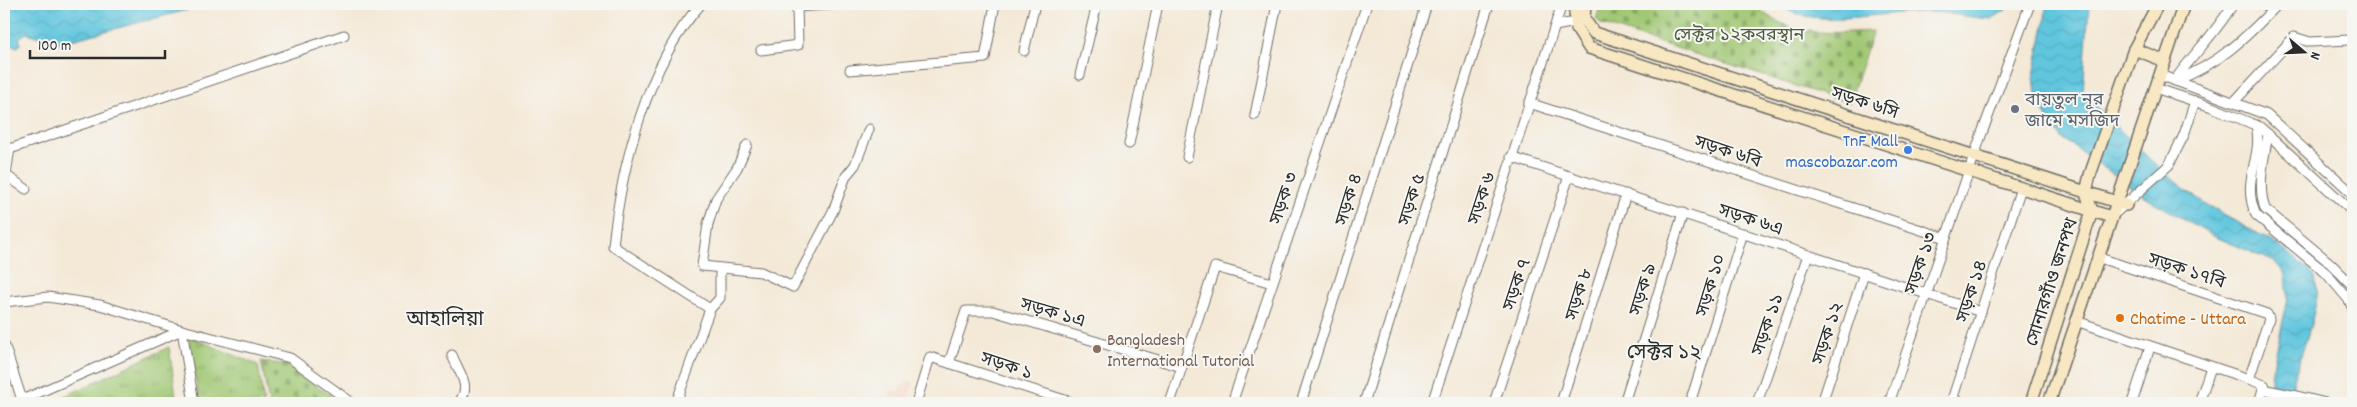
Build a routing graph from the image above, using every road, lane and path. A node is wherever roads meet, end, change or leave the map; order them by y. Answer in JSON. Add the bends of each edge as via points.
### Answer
{"nodes":[{"id":1,"x":701,"y":4,"type":"edge"},
{"id":2,"x":843,"y":4,"type":"edge"},
{"id":3,"x":995,"y":4,"type":"edge"},
{"id":4,"x":1035,"y":4,"type":"edge"},
{"id":5,"x":1097,"y":4,"type":"edge"},
{"id":6,"x":1158,"y":4,"type":"edge"},
{"id":7,"x":1218,"y":4,"type":"edge"},
{"id":8,"x":1277,"y":4,"type":"edge"},
{"id":9,"x":1367,"y":4,"type":"edge"},
{"id":10,"x":1427,"y":4,"type":"edge"},
{"id":11,"x":1489,"y":4,"type":"edge"},
{"id":12,"x":1562,"y":4,"type":"edge"},
{"id":13,"x":1574,"y":4,"type":"edge"},
{"id":14,"x":1585,"y":4,"type":"edge"},
{"id":15,"x":2030,"y":4,"type":"edge"},
{"id":16,"x":2158,"y":4,"type":"edge"},
{"id":17,"x":2184,"y":4,"type":"edge"},
{"id":18,"x":2233,"y":4,"type":"edge"},
{"id":19,"x":2263,"y":4,"type":"edge"},
{"id":20,"x":2276,"y":6,"type":"edge"},
{"id":21,"x":1555,"y":26,"type":"junction"},
{"id":22,"x":1583,"y":28,"type":"junction"},
{"id":23,"x":344,"y":35,"type":"dead end"},
{"id":24,"x":2353,"y":37,"type":"edge"},
{"id":25,"x":2134,"y":49,"type":"junction"},
{"id":26,"x":761,"y":50,"type":"dead end"},
{"id":27,"x":1024,"y":51,"type":"dead end"},
{"id":28,"x":2165,"y":61,"type":"junction"},
{"id":29,"x":850,"y":70,"type":"dead end"},
{"id":30,"x":1713,"y":71,"type":"junction"},
{"id":31,"x":1080,"y":75,"type":"dead end"},
{"id":32,"x":2160,"y":75,"type":"junction"},
{"id":33,"x":2175,"y":80,"type":"junction"},
{"id":34,"x":1708,"y":86,"type":"junction"},
{"id":35,"x":2156,"y":88,"type":"junction"},
{"id":36,"x":2195,"y":101,"type":"junction"},
{"id":37,"x":2234,"y":102,"type":"junction"},
{"id":38,"x":1529,"y":103,"type":"junction"},
{"id":39,"x":1255,"y":115,"type":"dead end"},
{"id":40,"x":2256,"y":126,"type":"junction"},
{"id":41,"x":869,"y":129,"type":"dead end"},
{"id":42,"x":2268,"y":134,"type":"junction"},
{"id":43,"x":1129,"y":144,"type":"dead end"},
{"id":44,"x":747,"y":145,"type":"dead end"},
{"id":45,"x":7,"y":150,"type":"edge"},
{"id":46,"x":1974,"y":155,"type":"junction"},
{"id":47,"x":1512,"y":157,"type":"junction"},
{"id":48,"x":1187,"y":158,"type":"dead end"},
{"id":49,"x":1968,"y":171,"type":"junction"},
{"id":50,"x":5,"y":174,"type":"edge"},
{"id":51,"x":1569,"y":176,"type":"junction"},
{"id":52,"x":2021,"y":188,"type":"junction"},
{"id":53,"x":26,"y":189,"type":"dead end"},
{"id":54,"x":2086,"y":192,"type":"junction"},
{"id":55,"x":1626,"y":194,"type":"junction"},
{"id":56,"x":2353,"y":194,"type":"edge"},
{"id":57,"x":2121,"y":203,"type":"junction"},
{"id":58,"x":2092,"y":211,"type":"junction"},
{"id":59,"x":2353,"y":212,"type":"edge"},
{"id":60,"x":1683,"y":213,"type":"junction"},
{"id":61,"x":2111,"y":218,"type":"junction"},
{"id":62,"x":1743,"y":233,"type":"junction"},
{"id":63,"x":1946,"y":238,"type":"junction"},
{"id":64,"x":1808,"y":255,"type":"junction"},
{"id":65,"x":2097,"y":257,"type":"junction"},
{"id":66,"x":720,"y":269,"type":"junction"},
{"id":67,"x":1864,"y":273,"type":"junction"},
{"id":68,"x":1272,"y":283,"type":"junction"},
{"id":69,"x":2353,"y":287,"type":"edge"},
{"id":70,"x":1926,"y":294,"type":"junction"},
{"id":71,"x":4,"y":302,"type":"edge"},
{"id":72,"x":2351,"y":305,"type":"edge"},
{"id":73,"x":710,"y":309,"type":"junction"},
{"id":74,"x":1981,"y":312,"type":"junction"},
{"id":75,"x":2076,"y":322,"type":"junction"},
{"id":76,"x":182,"y":330,"type":"junction"},
{"id":77,"x":4,"y":344,"type":"edge"},
{"id":78,"x":2150,"y":347,"type":"junction"},
{"id":79,"x":452,"y":355,"type":"dead end"},
{"id":80,"x":7,"y":363,"type":"edge"},
{"id":81,"x":949,"y":363,"type":"junction"},
{"id":82,"x":1182,"y":367,"type":"junction"},
{"id":83,"x":2210,"y":367,"type":"junction"},
{"id":84,"x":2249,"y":379,"type":"junction"},
{"id":85,"x":2265,"y":387,"type":"junction"},
{"id":86,"x":2297,"y":398,"type":"edge"},
{"id":87,"x":1952,"y":401,"type":"edge"},
{"id":88,"x":23,"y":402,"type":"edge"},
{"id":89,"x":194,"y":403,"type":"edge"},
{"id":90,"x":352,"y":403,"type":"edge"},
{"id":91,"x":458,"y":403,"type":"edge"},
{"id":92,"x":676,"y":403,"type":"edge"},
{"id":93,"x":916,"y":403,"type":"edge"},
{"id":94,"x":1074,"y":403,"type":"edge"},
{"id":95,"x":1170,"y":403,"type":"edge"},
{"id":96,"x":1232,"y":403,"type":"edge"},
{"id":97,"x":1301,"y":403,"type":"edge"},
{"id":98,"x":1364,"y":403,"type":"edge"},
{"id":99,"x":1432,"y":403,"type":"edge"},
{"id":100,"x":1494,"y":403,"type":"edge"},
{"id":101,"x":1560,"y":403,"type":"edge"},
{"id":102,"x":1624,"y":403,"type":"edge"},
{"id":103,"x":1690,"y":403,"type":"edge"},
{"id":104,"x":1757,"y":403,"type":"edge"},
{"id":105,"x":1822,"y":403,"type":"edge"},
{"id":106,"x":1889,"y":403,"type":"edge"},
{"id":107,"x":1964,"y":403,"type":"edge"},
{"id":108,"x":2031,"y":403,"type":"edge"},
{"id":109,"x":2049,"y":403,"type":"edge"},
{"id":110,"x":2132,"y":403,"type":"edge"},
{"id":111,"x":2199,"y":403,"type":"edge"},
{"id":112,"x":2259,"y":403,"type":"edge"},
{"id":113,"x":2326,"y":403,"type":"edge"}],
"edges":[{"from":1,"to":73,"type":"street","via":[[685,21],[645,100],[617,200],[613,246]]},
{"from":2,"to":26,"type":"street","via":[[797,6],[798,45]]},
{"from":3,"to":29,"type":"street","via":[[985,58]]},
{"from":4,"to":27,"type":"street"},
{"from":5,"to":31,"type":"street"},
{"from":6,"to":43,"type":"street"},
{"from":7,"to":48,"type":"street"},
{"from":8,"to":39,"type":"street"},
{"from":9,"to":68,"type":"street","name":"সড়ক ৩"},
{"from":10,"to":97,"type":"street","name":"সড়ক ৪"},
{"from":11,"to":98,"type":"street","name":"সড়ক ৫"},
{"from":12,"to":21,"type":"street","name":"সড়ক ৬"},
{"from":13,"to":22,"type":"street"},
{"from":14,"to":22,"type":"street"},
{"from":15,"to":46,"type":"street","name":"সড়ক ১৩"},
{"from":16,"to":25,"type":"street"},
{"from":17,"to":28,"type":"street","name":"সোনারগাঁও জনপথ"},
{"from":18,"to":33,"type":"street"},
{"from":19,"to":20,"type":"street"},
{"from":20,"to":33,"type":"street","via":[[2228,53],[2199,72]]},
{"from":21,"to":22,"type":"street"},
{"from":21,"to":38,"type":"street","name":"সড়ক ৬"},
{"from":22,"to":30,"type":"street","name":"সড়ক ৬সি"},
{"from":22,"to":34,"type":"street","name":"সড়ক ৬সি","via":[[1588,48]]},
{"from":23,"to":45,"type":"street"},
{"from":24,"to":37,"type":"street","via":[[2349,40],[2310,42],[2294,37]]},
{"from":25,"to":28,"type":"street"},
{"from":25,"to":54,"type":"street"},
{"from":28,"to":32,"type":"street","name":"সোনারগাঁও জনপথ"},
{"from":30,"to":34,"type":"street"},
{"from":30,"to":46,"type":"street","name":"সড়ক ৬সি"},
{"from":32,"to":33,"type":"street"},
{"from":32,"to":35,"type":"street","name":"সোনারগাঁও জনপথ"},
{"from":33,"to":37,"type":"street"},
{"from":34,"to":49,"type":"street","name":"সড়ক ৬সি"},
{"from":35,"to":36,"type":"street"},
{"from":35,"to":57,"type":"street","name":"সোনারগাঁও জনপথ","via":[[2121,188]]},
{"from":36,"to":40,"type":"street"},
{"from":36,"to":57,"type":"street","via":[[2184,135],[2169,165],[2161,175]]},
{"from":37,"to":56,"type":"street","via":[[2267,116]]},
{"from":38,"to":47,"type":"street","name":"সড়ক ৬"},
{"from":38,"to":63,"type":"street","name":"সড়ক ৬বি"},
{"from":40,"to":42,"type":"street"},
{"from":40,"to":72,"type":"street","via":[[2259,137],[2250,183],[2251,204],[2256,215],[2326,273]]},
{"from":41,"to":66,"type":"street","via":[[855,165],[846,176],[833,211],[794,287],[761,272]]},
{"from":42,"to":59,"type":"street"},
{"from":42,"to":69,"type":"street","via":[[2262,174],[2265,209],[2330,263]]},
{"from":44,"to":66,"type":"street","via":[[737,168],[716,199],[708,224],[702,266]]},
{"from":45,"to":50,"type":"street"},
{"from":46,"to":49,"type":"street","name":"সড়ক ১৩"},
{"from":46,"to":54,"type":"street","name":"সড়ক ৬সি"},
{"from":47,"to":51,"type":"street","name":"সড়ক ৬এ"},
{"from":47,"to":99,"type":"street","name":"সড়ক ৬"},
{"from":49,"to":52,"type":"street","name":"সড়ক ৬সি"},
{"from":49,"to":63,"type":"street","name":"সড়ক ১৩"},
{"from":50,"to":53,"type":"street"},
{"from":51,"to":55,"type":"street","name":"সড়ক ৬এ"},
{"from":51,"to":100,"type":"street","name":"সড়ক ৭"},
{"from":52,"to":58,"type":"street","name":"সড়ক ৬সি"},
{"from":52,"to":74,"type":"street","name":"সড়ক ১৪"},
{"from":54,"to":57,"type":"street","name":"সড়ক ৬সি"},
{"from":54,"to":58,"type":"street","name":"সোনারগাঁও জনপথ"},
{"from":55,"to":60,"type":"street","name":"সড়ক ৬এ"},
{"from":55,"to":101,"type":"street","name":"সড়ক ৮"},
{"from":57,"to":61,"type":"street","name":"সোনারগাঁও জনপথ"},
{"from":58,"to":61,"type":"street","name":"সড়ক ৬সি"},
{"from":58,"to":108,"type":"street","name":"সোনারগাঁও জনপথ"},
{"from":60,"to":62,"type":"street","name":"সড়ক ৬এ"},
{"from":60,"to":102,"type":"street","name":"সড়ক ৯"},
{"from":61,"to":65,"type":"street","name":"সোনারগাঁও জনপথ"},
{"from":62,"to":64,"type":"street","name":"সড়ক ৬এ"},
{"from":62,"to":103,"type":"street","name":"সড়ক ১০"},
{"from":63,"to":70,"type":"street","name":"সড়ক ১৩"},
{"from":64,"to":67,"type":"street","name":"সড়ক ৬এ"},
{"from":64,"to":104,"type":"street","name":"সড়ক ১১"},
{"from":65,"to":75,"type":"street","name":"সোনারগাঁও জনপথ"},
{"from":65,"to":84,"type":"street","name":"সড়ক ১৭বি","via":[[2267,314],[2269,319]]},
{"from":66,"to":73,"type":"street","via":[[720,298]]},
{"from":67,"to":70,"type":"street","name":"সড়ক ৬এ"},
{"from":67,"to":105,"type":"street","name":"সড়ক ১২"},
{"from":68,"to":82,"type":"street","via":[[1215,267]]},
{"from":68,"to":96,"type":"street","name":"সড়ক ৩"},
{"from":69,"to":72,"type":"street"},
{"from":70,"to":74,"type":"street","name":"সড়ক ৬এ"},
{"from":70,"to":106,"type":"street","name":"সড়ক ১৩"},
{"from":71,"to":76,"type":"street","via":[[48,297],[91,304]]},
{"from":73,"to":92,"type":"street"},
{"from":74,"to":87,"type":"street","name":"সড়ক ১৪"},
{"from":75,"to":78,"type":"street"},
{"from":75,"to":109,"type":"street","name":"সোনারগাঁও জনপথ"},
{"from":76,"to":88,"type":"street"},
{"from":76,"to":89,"type":"street"},
{"from":76,"to":90,"type":"street","via":[[290,358]]},
{"from":77,"to":80,"type":"street"},
{"from":78,"to":83,"type":"street"},
{"from":78,"to":110,"type":"street"},
{"from":79,"to":91,"type":"street","via":[[466,383],[466,392]]},
{"from":80,"to":88,"type":"street"},
{"from":81,"to":82,"type":"street","name":"সড়ক ১এ","via":[[966,311],[993,311]]},
{"from":81,"to":93,"type":"street","name":"সড়ক ১","via":[[930,357]]},
{"from":81,"to":94,"type":"street","name":"সড়ক ১"},
{"from":82,"to":95,"type":"street"},
{"from":83,"to":84,"type":"street"},
{"from":83,"to":111,"type":"street"},
{"from":84,"to":85,"type":"street"},
{"from":85,"to":86,"type":"street"},
{"from":85,"to":112,"type":"street"},
{"from":86,"to":113,"type":"street"},
{"from":87,"to":107,"type":"street"}]}
